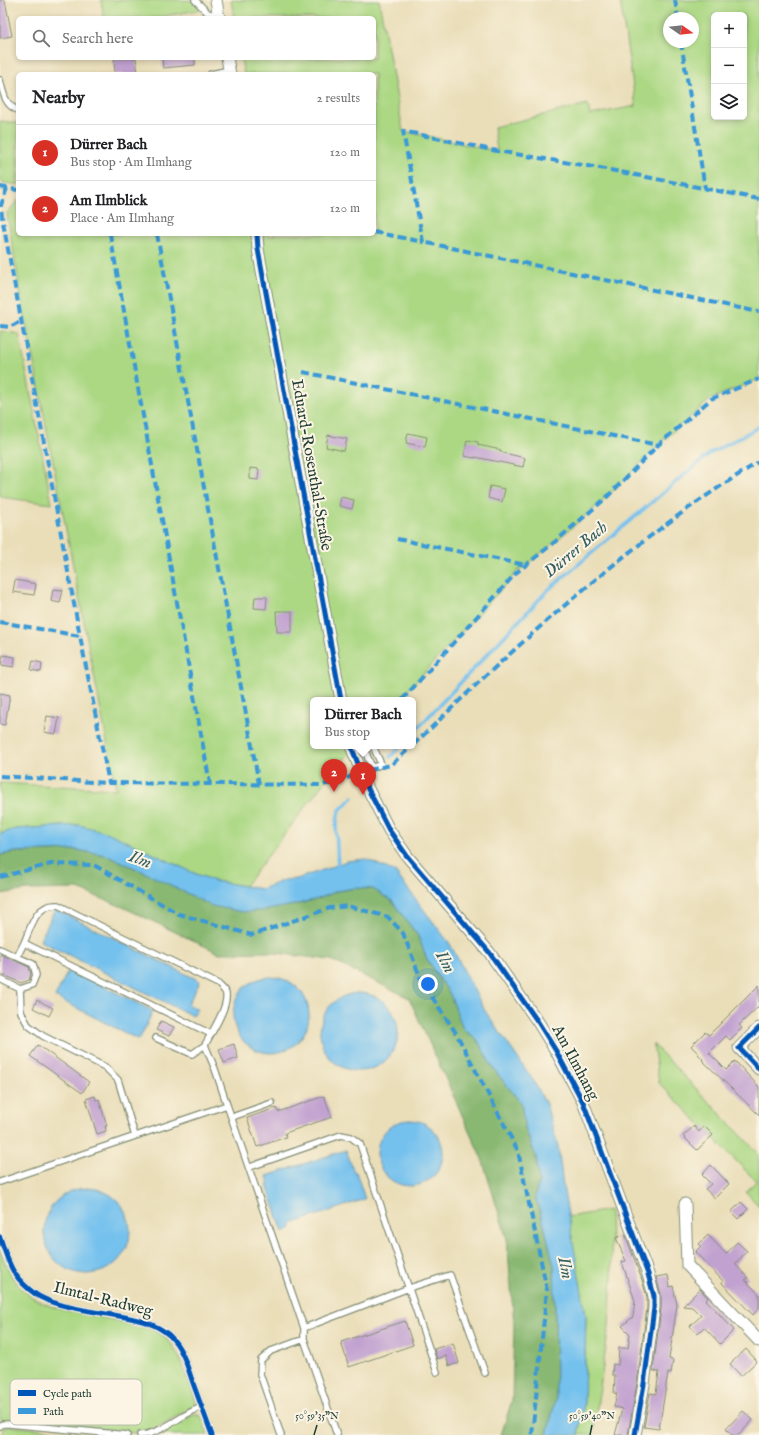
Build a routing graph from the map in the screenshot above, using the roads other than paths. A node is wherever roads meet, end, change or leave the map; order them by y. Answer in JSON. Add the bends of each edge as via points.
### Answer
{"nodes":[{"id":1,"x":195,"y":0,"type":"edge"},
{"id":2,"x":216,"y":0,"type":"edge"},
{"id":3,"x":219,"y":15,"type":"edge"},
{"id":4,"x":227,"y":60,"type":"edge"},
{"id":5,"x":229,"y":72,"type":"edge"},
{"id":6,"x":0,"y":80,"type":"edge"},
{"id":7,"x":16,"y":109,"type":"edge"},
{"id":8,"x":257,"y":236,"type":"edge"},
{"id":9,"x":340,"y":697,"type":"edge"},
{"id":10,"x":352,"y":749,"type":"edge"},
{"id":11,"x":24,"y":943,"type":"junction"},
{"id":12,"x":0,"y":949,"type":"edge"},
{"id":13,"x":17,"y":957,"type":"junction"},
{"id":14,"x":0,"y":979,"type":"edge"},
{"id":15,"x":20,"y":988,"type":"junction"},
{"id":16,"x":759,"y":1028,"type":"edge"},
{"id":17,"x":211,"y":1034,"type":"junction"},
{"id":18,"x":156,"y":1038,"type":"dead end"},
{"id":19,"x":205,"y":1045,"type":"junction"},
{"id":20,"x":759,"y":1069,"type":"edge"},
{"id":21,"x":272,"y":1103,"type":"dead end"},
{"id":22,"x":228,"y":1105,"type":"junction"},
{"id":23,"x":232,"y":1117,"type":"junction"},
{"id":24,"x":135,"y":1136,"type":"junction"},
{"id":25,"x":250,"y":1167,"type":"junction"},
{"id":26,"x":0,"y":1182,"type":"edge"},
{"id":27,"x":685,"y":1204,"type":"dead end"},
{"id":28,"x":0,"y":1237,"type":"edge"},
{"id":29,"x":409,"y":1288,"type":"junction"},
{"id":30,"x":304,"y":1328,"type":"junction"},
{"id":31,"x":304,"y":1339,"type":"junction"},
{"id":32,"x":759,"y":1341,"type":"edge"},
{"id":33,"x":437,"y":1372,"type":"dead end"},
{"id":34,"x":485,"y":1373,"type":"dead end"},
{"id":35,"x":202,"y":1406,"type":"junction"},
{"id":36,"x":10,"y":1424,"type":"edge"},
{"id":37,"x":21,"y":1425,"type":"edge"},
{"id":38,"x":0,"y":1426,"type":"edge"},
{"id":39,"x":126,"y":1435,"type":"edge"},
{"id":40,"x":140,"y":1435,"type":"edge"},
{"id":41,"x":212,"y":1435,"type":"edge"},
{"id":42,"x":281,"y":1435,"type":"edge"},
{"id":43,"x":337,"y":1435,"type":"edge"},
{"id":44,"x":635,"y":1435,"type":"edge"}],
"edges":[{"from":1,"to":3,"type":"lane","via":[[209,14]]},
{"from":2,"to":3,"type":"street"},
{"from":4,"to":5,"type":"street"},
{"from":6,"to":7,"type":"lane","via":[[7,102]]},
{"from":8,"to":9,"type":"street","name":"Eduard-Rosenthal-Straße"},
{"from":10,"to":44,"type":"street","name":"Am Ilmhang","via":[[360,772],[389,830],[407,856],[489,952],[538,1022],[582,1102],[648,1274],[654,1296]]},
{"from":11,"to":13,"type":"lane"},
{"from":11,"to":17,"type":"lane"},
{"from":11,"to":17,"type":"lane","via":[[37,913],[50,904],[58,905],[223,988],[226,994],[223,1009]]},
{"from":12,"to":13,"type":"lane"},
{"from":13,"to":15,"type":"lane","via":[[33,964],[36,975],[32,985]]},
{"from":14,"to":15,"type":"lane"},
{"from":15,"to":24,"type":"lane","via":[[22,1012],[28,1025],[43,1036],[105,1066],[118,1080]]},
{"from":16,"to":20,"type":"street","via":[[738,1048]]},
{"from":17,"to":19,"type":"lane"},
{"from":18,"to":19,"type":"lane","via":[[192,1054]]},
{"from":19,"to":22,"type":"lane"},
{"from":21,"to":23,"type":"lane"},
{"from":22,"to":23,"type":"lane"},
{"from":22,"to":24,"type":"lane"},
{"from":23,"to":25,"type":"lane"},
{"from":24,"to":26,"type":"lane"},
{"from":25,"to":29,"type":"lane","via":[[340,1135],[351,1137],[360,1144]]},
{"from":25,"to":30,"type":"lane"},
{"from":27,"to":32,"type":"street","via":[[687,1265]]},
{"from":28,"to":35,"type":"lane","name":"Ilmtal-Radweg","via":[[8,1262],[19,1280],[34,1294],[58,1304],[138,1320],[160,1328],[170,1335],[184,1357]]},
{"from":29,"to":30,"type":"lane"},
{"from":29,"to":33,"type":"lane"},
{"from":29,"to":34,"type":"lane","via":[[450,1275]]},
{"from":30,"to":31,"type":"lane"},
{"from":31,"to":42,"type":"lane","via":[[270,1351],[261,1360],[260,1374]]},
{"from":31,"to":43,"type":"lane"},
{"from":35,"to":40,"type":"lane","via":[[157,1430]]},
{"from":35,"to":41,"type":"lane","name":"Ilmtal-Radweg"},
{"from":36,"to":38,"type":"lane"},
{"from":37,"to":39,"type":"lane"}]}
